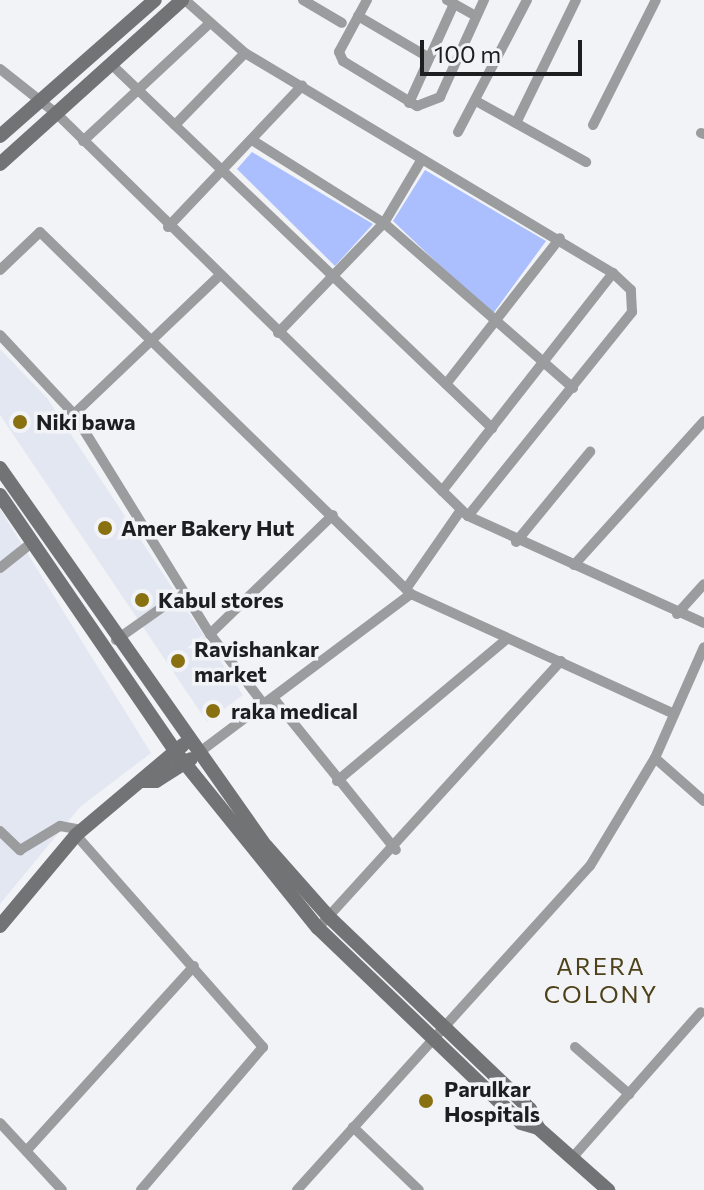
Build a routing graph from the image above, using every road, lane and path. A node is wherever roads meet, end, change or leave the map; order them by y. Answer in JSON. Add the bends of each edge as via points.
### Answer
{"nodes":[{"id":1,"x":155,"y":0,"type":"edge"},
{"id":2,"x":183,"y":0,"type":"edge"},
{"id":3,"x":303,"y":0,"type":"edge"},
{"id":4,"x":367,"y":0,"type":"edge"},
{"id":5,"x":484,"y":0,"type":"edge"},
{"id":6,"x":527,"y":0,"type":"edge"},
{"id":7,"x":576,"y":0,"type":"edge"},
{"id":8,"x":656,"y":0,"type":"edge"},
{"id":9,"x":450,"y":2,"type":"edge"},
{"id":10,"x":320,"y":4,"type":"edge"},
{"id":11,"x":358,"y":16,"type":"junction"},
{"id":12,"x":476,"y":16,"type":"junction"},
{"id":13,"x":342,"y":23,"type":"dead end"},
{"id":14,"x":209,"y":24,"type":"junction"},
{"id":15,"x":245,"y":53,"type":"junction"},
{"id":16,"x":428,"y":57,"type":"junction"},
{"id":17,"x":112,"y":65,"type":"junction"},
{"id":18,"x":0,"y":69,"type":"edge"},
{"id":19,"x":302,"y":86,"type":"junction"},
{"id":20,"x":137,"y":91,"type":"junction"},
{"id":21,"x":41,"y":101,"type":"junction"},
{"id":22,"x":476,"y":101,"type":"junction"},
{"id":23,"x":409,"y":103,"type":"junction"},
{"id":24,"x":57,"y":114,"type":"junction"},
{"id":25,"x":516,"y":123,"type":"junction"},
{"id":26,"x":175,"y":125,"type":"junction"},
{"id":27,"x":593,"y":125,"type":"dead end"},
{"id":28,"x":458,"y":132,"type":"dead end"},
{"id":29,"x":0,"y":136,"type":"edge"},
{"id":30,"x":252,"y":140,"type":"junction"},
{"id":31,"x":83,"y":141,"type":"junction"},
{"id":32,"x":422,"y":159,"type":"junction"},
{"id":33,"x":586,"y":162,"type":"dead end"},
{"id":34,"x":0,"y":164,"type":"edge"},
{"id":35,"x":221,"y":171,"type":"junction"},
{"id":36,"x":384,"y":223,"type":"junction"},
{"id":37,"x":168,"y":227,"type":"junction"},
{"id":38,"x":560,"y":238,"type":"junction"},
{"id":39,"x":0,"y":270,"type":"edge"},
{"id":40,"x":613,"y":273,"type":"junction"},
{"id":41,"x":218,"y":277,"type":"junction"},
{"id":42,"x":333,"y":279,"type":"junction"},
{"id":43,"x":495,"y":326,"type":"junction"},
{"id":44,"x":278,"y":333,"type":"junction"},
{"id":45,"x":0,"y":335,"type":"edge"},
{"id":46,"x":153,"y":339,"type":"junction"},
{"id":47,"x":543,"y":365,"type":"junction"},
{"id":48,"x":446,"y":384,"type":"junction"},
{"id":49,"x":573,"y":388,"type":"junction"},
{"id":50,"x":74,"y":414,"type":"junction"},
{"id":51,"x":704,"y":421,"type":"edge"},
{"id":52,"x":492,"y":428,"type":"junction"},
{"id":53,"x":590,"y":452,"type":"dead end"},
{"id":54,"x":0,"y":468,"type":"edge"},
{"id":55,"x":442,"y":491,"type":"junction"},
{"id":56,"x":0,"y":495,"type":"edge"},
{"id":57,"x":464,"y":513,"type":"junction"},
{"id":58,"x":333,"y":515,"type":"junction"},
{"id":59,"x":34,"y":541,"type":"junction"},
{"id":60,"x":516,"y":542,"type":"junction"},
{"id":61,"x":574,"y":565,"type":"junction"},
{"id":62,"x":0,"y":568,"type":"edge"},
{"id":63,"x":704,"y":584,"type":"edge"},
{"id":64,"x":409,"y":591,"type":"junction"},
{"id":65,"x":184,"y":592,"type":"junction"},
{"id":66,"x":677,"y":614,"type":"junction"},
{"id":67,"x":704,"y":623,"type":"edge"},
{"id":68,"x":210,"y":634,"type":"junction"},
{"id":69,"x":507,"y":639,"type":"junction"},
{"id":70,"x":116,"y":640,"type":"junction"},
{"id":71,"x":704,"y":647,"type":"edge"},
{"id":72,"x":561,"y":661,"type":"junction"},
{"id":73,"x":269,"y":703,"type":"junction"},
{"id":74,"x":674,"y":714,"type":"junction"},
{"id":75,"x":186,"y":752,"type":"junction"},
{"id":76,"x":655,"y":758,"type":"junction"},
{"id":77,"x":337,"y":781,"type":"junction"},
{"id":78,"x":704,"y":801,"type":"edge"},
{"id":79,"x":0,"y":831,"type":"edge"},
{"id":80,"x":79,"y":833,"type":"junction"},
{"id":81,"x":396,"y":850,"type":"junction"},
{"id":82,"x":323,"y":923,"type":"junction"},
{"id":83,"x":0,"y":926,"type":"edge"},
{"id":84,"x":194,"y":966,"type":"junction"},
{"id":85,"x":703,"y":1012,"type":"edge"},
{"id":86,"x":444,"y":1029,"type":"junction"},
{"id":87,"x":433,"y":1042,"type":"junction"},
{"id":88,"x":575,"y":1047,"type":"dead end"},
{"id":89,"x":629,"y":1094,"type":"junction"},
{"id":90,"x":0,"y":1123,"type":"edge"},
{"id":91,"x":353,"y":1127,"type":"junction"},
{"id":92,"x":538,"y":1128,"type":"junction"},
{"id":93,"x":28,"y":1149,"type":"junction"},
{"id":94,"x":573,"y":1157,"type":"junction"},
{"id":95,"x":62,"y":1190,"type":"edge"},
{"id":96,"x":141,"y":1190,"type":"edge"},
{"id":97,"x":297,"y":1190,"type":"edge"},
{"id":98,"x":419,"y":1190,"type":"edge"},
{"id":99,"x":608,"y":1190,"type":"edge"}],
"edges":[{"from":1,"to":21,"type":"main road"},
{"from":2,"to":14,"type":"street"},
{"from":2,"to":17,"type":"main road"},
{"from":3,"to":10,"type":"street"},
{"from":4,"to":11,"type":"street"},
{"from":5,"to":12,"type":"street"},
{"from":6,"to":22,"type":"street"},
{"from":7,"to":25,"type":"street"},
{"from":8,"to":27,"type":"street"},
{"from":9,"to":12,"type":"street"},
{"from":9,"to":16,"type":"street"},
{"from":10,"to":13,"type":"street"},
{"from":11,"to":16,"type":"street"},
{"from":11,"to":23,"type":"street","via":[[339,52],[343,61]]},
{"from":12,"to":23,"type":"street","via":[[440,97],[430,106]]},
{"from":14,"to":15,"type":"street"},
{"from":14,"to":20,"type":"street"},
{"from":15,"to":19,"type":"street"},
{"from":15,"to":26,"type":"street"},
{"from":16,"to":23,"type":"street"},
{"from":17,"to":20,"type":"street"},
{"from":17,"to":24,"type":"main road"},
{"from":18,"to":21,"type":"street"},
{"from":19,"to":30,"type":"street"},
{"from":19,"to":32,"type":"street"},
{"from":20,"to":26,"type":"street"},
{"from":20,"to":31,"type":"street"},
{"from":21,"to":24,"type":"street"},
{"from":21,"to":29,"type":"main road"},
{"from":22,"to":25,"type":"street"},
{"from":22,"to":28,"type":"street"},
{"from":24,"to":31,"type":"street"},
{"from":24,"to":34,"type":"main road"},
{"from":25,"to":33,"type":"street"},
{"from":26,"to":35,"type":"street"},
{"from":30,"to":35,"type":"street"},
{"from":30,"to":36,"type":"street"},
{"from":31,"to":37,"type":"street"},
{"from":32,"to":36,"type":"street"},
{"from":32,"to":38,"type":"street"},
{"from":35,"to":37,"type":"street"},
{"from":35,"to":42,"type":"street"},
{"from":36,"to":42,"type":"street"},
{"from":36,"to":43,"type":"street"},
{"from":37,"to":41,"type":"street"},
{"from":38,"to":40,"type":"street"},
{"from":38,"to":43,"type":"street"},
{"from":39,"to":46,"type":"street","via":[[40,232]]},
{"from":40,"to":47,"type":"street"},
{"from":40,"to":49,"type":"street","via":[[631,290],[632,312]]},
{"from":41,"to":44,"type":"street"},
{"from":41,"to":46,"type":"street"},
{"from":42,"to":44,"type":"street"},
{"from":42,"to":48,"type":"street"},
{"from":43,"to":47,"type":"street"},
{"from":43,"to":48,"type":"street"},
{"from":44,"to":55,"type":"street"},
{"from":45,"to":50,"type":"street"},
{"from":46,"to":50,"type":"street"},
{"from":46,"to":58,"type":"street"},
{"from":47,"to":49,"type":"street"},
{"from":47,"to":52,"type":"street"},
{"from":48,"to":52,"type":"street"},
{"from":49,"to":57,"type":"street"},
{"from":50,"to":65,"type":"street"},
{"from":51,"to":61,"type":"street"},
{"from":52,"to":55,"type":"street"},
{"from":53,"to":60,"type":"street"},
{"from":54,"to":70,"type":"main road"},
{"from":55,"to":57,"type":"street"},
{"from":56,"to":59,"type":"main road"},
{"from":57,"to":60,"type":"street"},
{"from":57,"to":64,"type":"street"},
{"from":58,"to":64,"type":"street"},
{"from":58,"to":68,"type":"street"},
{"from":59,"to":62,"type":"street"},
{"from":59,"to":75,"type":"main road"},
{"from":60,"to":61,"type":"street"},
{"from":61,"to":66,"type":"street"},
{"from":63,"to":66,"type":"street"},
{"from":64,"to":69,"type":"street"},
{"from":64,"to":73,"type":"street"},
{"from":65,"to":68,"type":"street"},
{"from":65,"to":70,"type":"street"},
{"from":66,"to":67,"type":"street"},
{"from":68,"to":73,"type":"street"},
{"from":69,"to":72,"type":"street"},
{"from":69,"to":77,"type":"street"},
{"from":70,"to":75,"type":"main road"},
{"from":71,"to":74,"type":"street"},
{"from":72,"to":74,"type":"street"},
{"from":72,"to":81,"type":"street"},
{"from":73,"to":75,"type":"street"},
{"from":73,"to":77,"type":"street"},
{"from":74,"to":76,"type":"street"},
{"from":75,"to":80,"type":"main road"},
{"from":75,"to":82,"type":"main road"},
{"from":76,"to":78,"type":"street"},
{"from":76,"to":86,"type":"street","via":[[590,866]]},
{"from":77,"to":81,"type":"street"},
{"from":79,"to":80,"type":"street","via":[[20,850],[60,826]]},
{"from":80,"to":83,"type":"main road"},
{"from":80,"to":84,"type":"street"},
{"from":81,"to":82,"type":"street"},
{"from":82,"to":86,"type":"main road"},
{"from":82,"to":87,"type":"main road"},
{"from":84,"to":93,"type":"street"},
{"from":84,"to":96,"type":"street","via":[[263,1052]]},
{"from":85,"to":89,"type":"street"},
{"from":86,"to":87,"type":"street"},
{"from":86,"to":92,"type":"main road","via":[[530,1109]]},
{"from":87,"to":91,"type":"street"},
{"from":87,"to":92,"type":"main road","via":[[521,1123]]},
{"from":88,"to":89,"type":"street"},
{"from":89,"to":94,"type":"street"},
{"from":90,"to":93,"type":"street"},
{"from":91,"to":97,"type":"street"},
{"from":91,"to":98,"type":"street"},
{"from":92,"to":94,"type":"main road"},
{"from":93,"to":95,"type":"street"},
{"from":94,"to":99,"type":"main road"}]}
